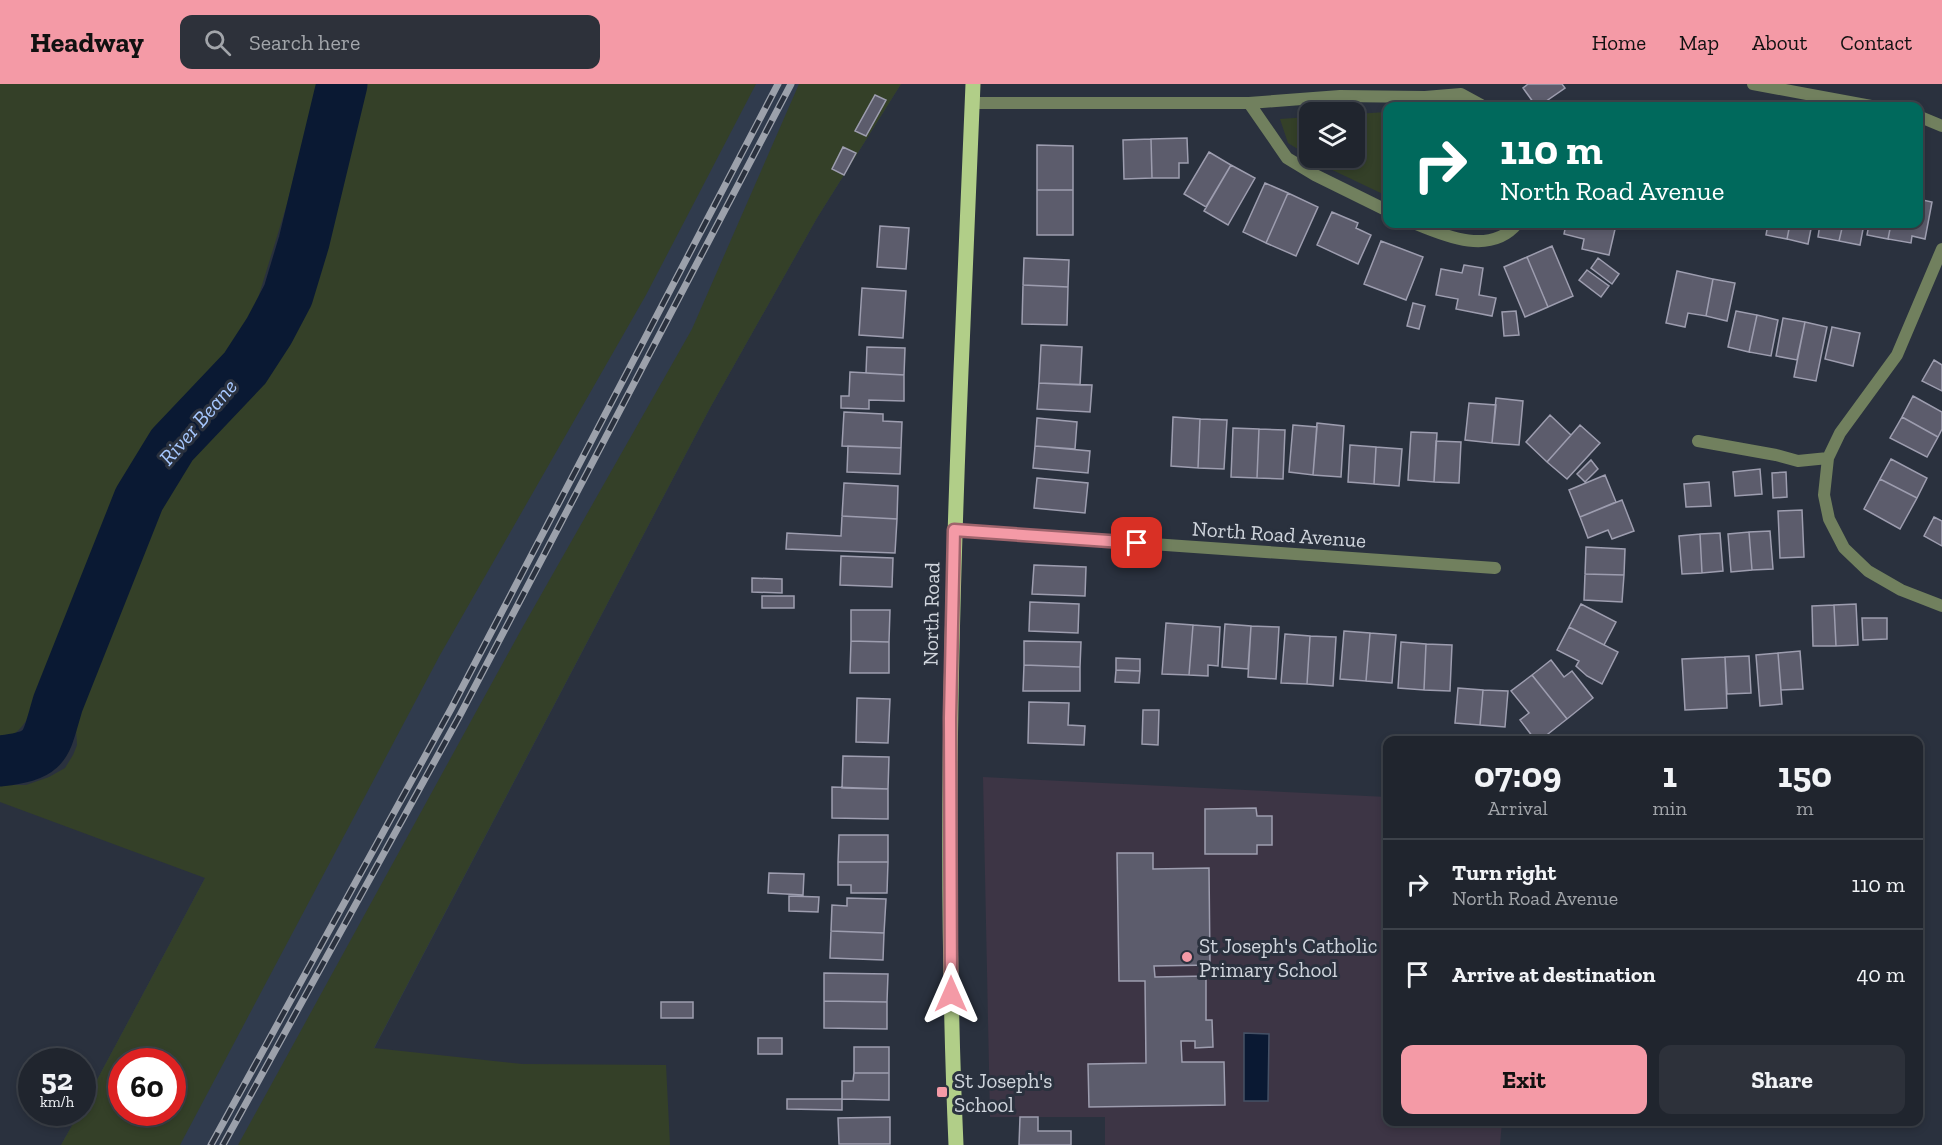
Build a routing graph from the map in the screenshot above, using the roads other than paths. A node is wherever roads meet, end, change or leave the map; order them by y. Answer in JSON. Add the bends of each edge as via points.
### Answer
{"nodes":[{"id":1,"x":973,"y":84,"type":"edge"},
{"id":2,"x":1753,"y":84,"type":"edge"},
{"id":3,"x":1476,"y":102,"type":"edge"},
{"id":4,"x":1850,"y":102,"type":"edge"},
{"id":5,"x":1249,"y":103,"type":"junction"},
{"id":6,"x":972,"y":104,"type":"junction"},
{"id":7,"x":1923,"y":118,"type":"edge"},
{"id":8,"x":1942,"y":126,"type":"edge"},
{"id":9,"x":1383,"y":209,"type":"edge"},
{"id":10,"x":1426,"y":228,"type":"edge"},
{"id":11,"x":1513,"y":228,"type":"edge"},
{"id":12,"x":1942,"y":249,"type":"edge"},
{"id":13,"x":1698,"y":441,"type":"dead end"},
{"id":14,"x":1828,"y":458,"type":"junction"},
{"id":15,"x":954,"y":530,"type":"junction"},
{"id":16,"x":1495,"y":568,"type":"dead end"},
{"id":17,"x":1942,"y":606,"type":"edge"},
{"id":18,"x":956,"y":1145,"type":"edge"}],
"edges":[{"from":1,"to":6,"type":"main road","name":"North Road"},
{"from":2,"to":4,"type":"street"},
{"from":3,"to":5,"type":"street","via":[[1461,94],[1340,96]]},
{"from":5,"to":6,"type":"street"},
{"from":5,"to":9,"type":"street","via":[[1287,158]]},
{"from":6,"to":15,"type":"main road","name":"North Road"},
{"from":7,"to":8,"type":"street"},
{"from":10,"to":11,"type":"street","via":[[1455,239],[1484,241]]},
{"from":12,"to":14,"type":"street","via":[[1897,355],[1840,433]]},
{"from":13,"to":14,"type":"street","via":[[1798,461]]},
{"from":14,"to":17,"type":"street","via":[[1824,495],[1829,519],[1844,549],[1868,571],[1901,590]]},
{"from":15,"to":16,"type":"street","name":"North Road Avenue"},
{"from":15,"to":18,"type":"main road","name":"North Road","via":[[951,1040]]}]}
